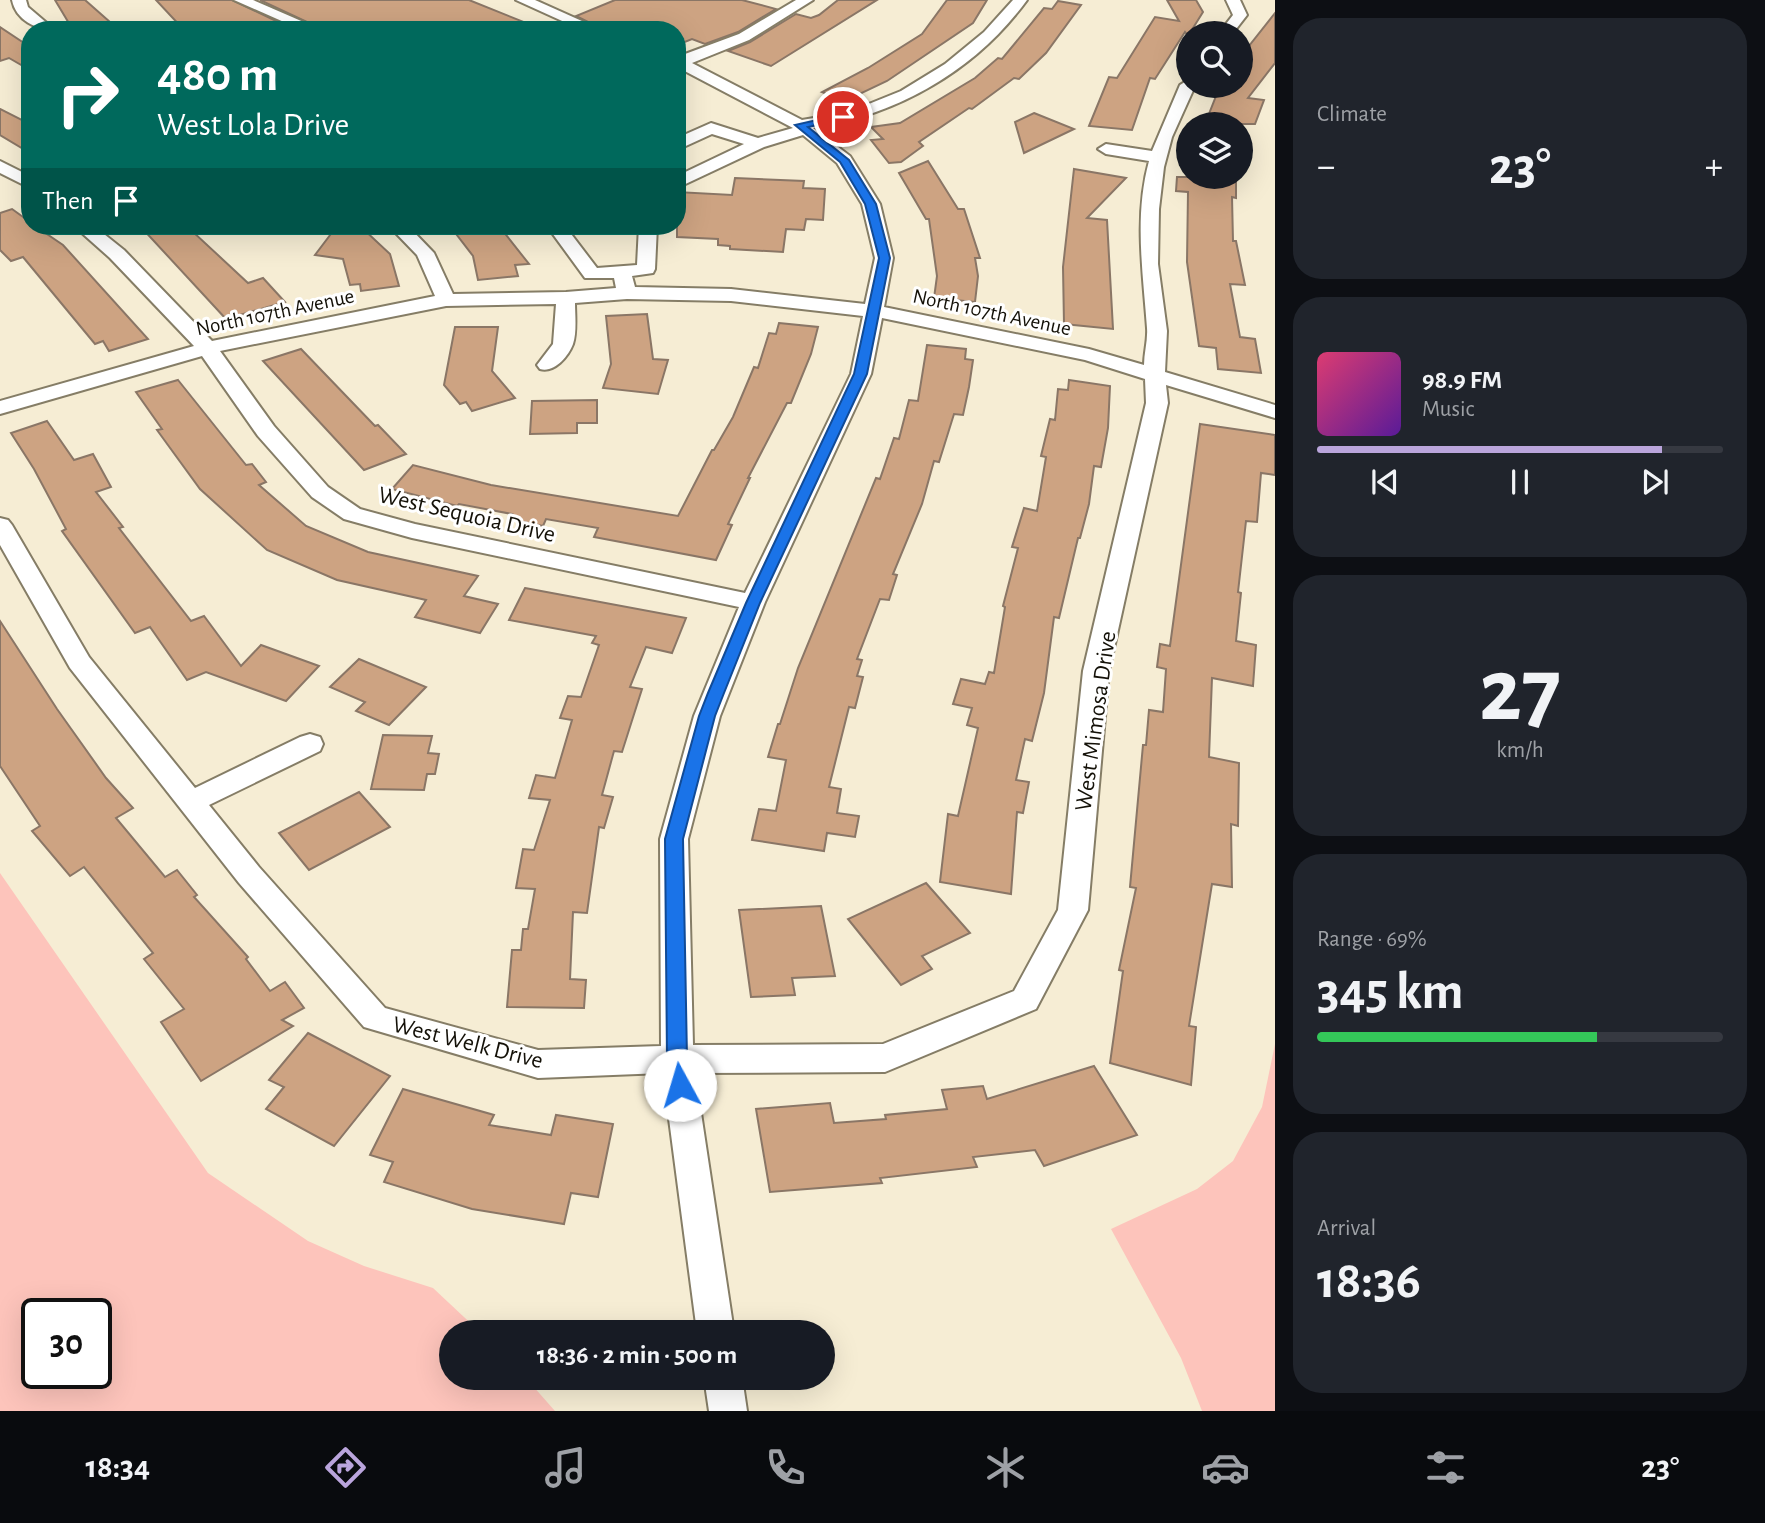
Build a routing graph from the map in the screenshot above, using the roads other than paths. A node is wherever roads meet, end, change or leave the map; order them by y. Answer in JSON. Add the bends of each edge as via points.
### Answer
{"nodes":[{"id":1,"x":19,"y":0,"type":"edge"},
{"id":2,"x":241,"y":0,"type":"edge"},
{"id":3,"x":523,"y":0,"type":"edge"},
{"id":4,"x":806,"y":0,"type":"edge"},
{"id":5,"x":1020,"y":0,"type":"edge"},
{"id":6,"x":1233,"y":0,"type":"edge"},
{"id":7,"x":568,"y":4,"type":"dead end"},
{"id":8,"x":548,"y":11,"type":"junction"},
{"id":9,"x":36,"y":21,"type":"edge"},
{"id":10,"x":292,"y":21,"type":"edge"},
{"id":11,"x":573,"y":21,"type":"edge"},
{"id":12,"x":1235,"y":21,"type":"edge"},
{"id":13,"x":686,"y":59,"type":"edge"},
{"id":14,"x":686,"y":66,"type":"edge"},
{"id":15,"x":1182,"y":98,"type":"edge"},
{"id":16,"x":803,"y":127,"type":"junction"},
{"id":17,"x":686,"y":140,"type":"edge"},
{"id":18,"x":758,"y":143,"type":"junction"},
{"id":19,"x":1106,"y":149,"type":"dead end"},
{"id":20,"x":1158,"y":157,"type":"junction"},
{"id":21,"x":0,"y":166,"type":"edge"},
{"id":22,"x":21,"y":178,"type":"edge"},
{"id":23,"x":686,"y":179,"type":"edge"},
{"id":24,"x":94,"y":235,"type":"edge"},
{"id":25,"x":407,"y":235,"type":"edge"},
{"id":26,"x":563,"y":235,"type":"edge"},
{"id":27,"x":648,"y":235,"type":"edge"},
{"id":28,"x":622,"y":272,"type":"junction"},
{"id":29,"x":627,"y":293,"type":"junction"},
{"id":30,"x":566,"y":298,"type":"junction"},
{"id":31,"x":446,"y":300,"type":"junction"},
{"id":32,"x":874,"y":311,"type":"junction"},
{"id":33,"x":207,"y":348,"type":"junction"},
{"id":34,"x":547,"y":365,"type":"dead end"},
{"id":35,"x":1155,"y":375,"type":"junction"},
{"id":36,"x":0,"y":408,"type":"edge"},
{"id":37,"x":1275,"y":412,"type":"edge"},
{"id":38,"x":0,"y":525,"type":"edge"},
{"id":39,"x":753,"y":603,"type":"junction"},
{"id":40,"x":310,"y":744,"type":"dead end"},
{"id":41,"x":191,"y":802,"type":"junction"},
{"id":42,"x":677,"y":1059,"type":"junction"},
{"id":43,"x":714,"y":1320,"type":"edge"},
{"id":44,"x":725,"y":1390,"type":"edge"},
{"id":45,"x":728,"y":1411,"type":"edge"}],
"edges":[{"from":1,"to":9,"type":"street","via":[[21,9]]},
{"from":2,"to":10,"type":"street"},
{"from":3,"to":8,"type":"street"},
{"from":4,"to":13,"type":"street","via":[[744,37]]},
{"from":5,"to":16,"type":"street","via":[[1005,21],[963,59],[905,94],[864,113]]},
{"from":6,"to":12,"type":"street","via":[[1240,15]]},
{"from":7,"to":8,"type":"street"},
{"from":8,"to":11,"type":"street"},
{"from":14,"to":16,"type":"street"},
{"from":15,"to":20,"type":"street","name":"West Mimosa Drive"},
{"from":16,"to":18,"type":"street"},
{"from":16,"to":32,"type":"street","via":[[844,160],[871,204],[884,258]]},
{"from":17,"to":18,"type":"street","via":[[711,128]]},
{"from":18,"to":23,"type":"street"},
{"from":19,"to":20,"type":"street"},
{"from":20,"to":35,"type":"street","name":"West Mimosa Drive","via":[[1149,236],[1157,331]]},
{"from":21,"to":22,"type":"street"},
{"from":24,"to":33,"type":"street","name":"West Sequoia Drive"},
{"from":25,"to":31,"type":"street","via":[[425,253]]},
{"from":26,"to":28,"type":"street","via":[[592,274]]},
{"from":27,"to":28,"type":"street","via":[[646,269]]},
{"from":28,"to":29,"type":"street"},
{"from":29,"to":30,"type":"street","name":"North 107th Avenue"},
{"from":29,"to":32,"type":"street","name":"North 107th Avenue","via":[[732,295]]},
{"from":30,"to":31,"type":"street","name":"North 107th Avenue"},
{"from":30,"to":34,"type":"street","via":[[563,344]]},
{"from":31,"to":33,"type":"street","name":"North 107th Avenue"},
{"from":32,"to":35,"type":"street","name":"North 107th Avenue","via":[[1089,355]]},
{"from":32,"to":39,"type":"street","via":[[861,374]]},
{"from":33,"to":36,"type":"street","name":"North 107th Avenue"},
{"from":33,"to":39,"type":"street","name":"West Sequoia Drive","via":[[266,431],[320,492],[352,514],[412,531]]},
{"from":35,"to":37,"type":"street","name":"North 107th Avenue"},
{"from":35,"to":42,"type":"street","name":"West Mimosa Drive","via":[[1154,423],[1097,671],[1073,910],[1025,1000],[885,1058]]},
{"from":38,"to":41,"type":"street","name":"West Welk Drive","via":[[79,662]]},
{"from":39,"to":42,"type":"street","via":[[707,716],[674,839]]},
{"from":40,"to":41,"type":"street"},
{"from":41,"to":42,"type":"street","name":"West Welk Drive","via":[[375,1017],[538,1064]]},
{"from":42,"to":43,"type":"street"},
{"from":44,"to":45,"type":"street"}]}
